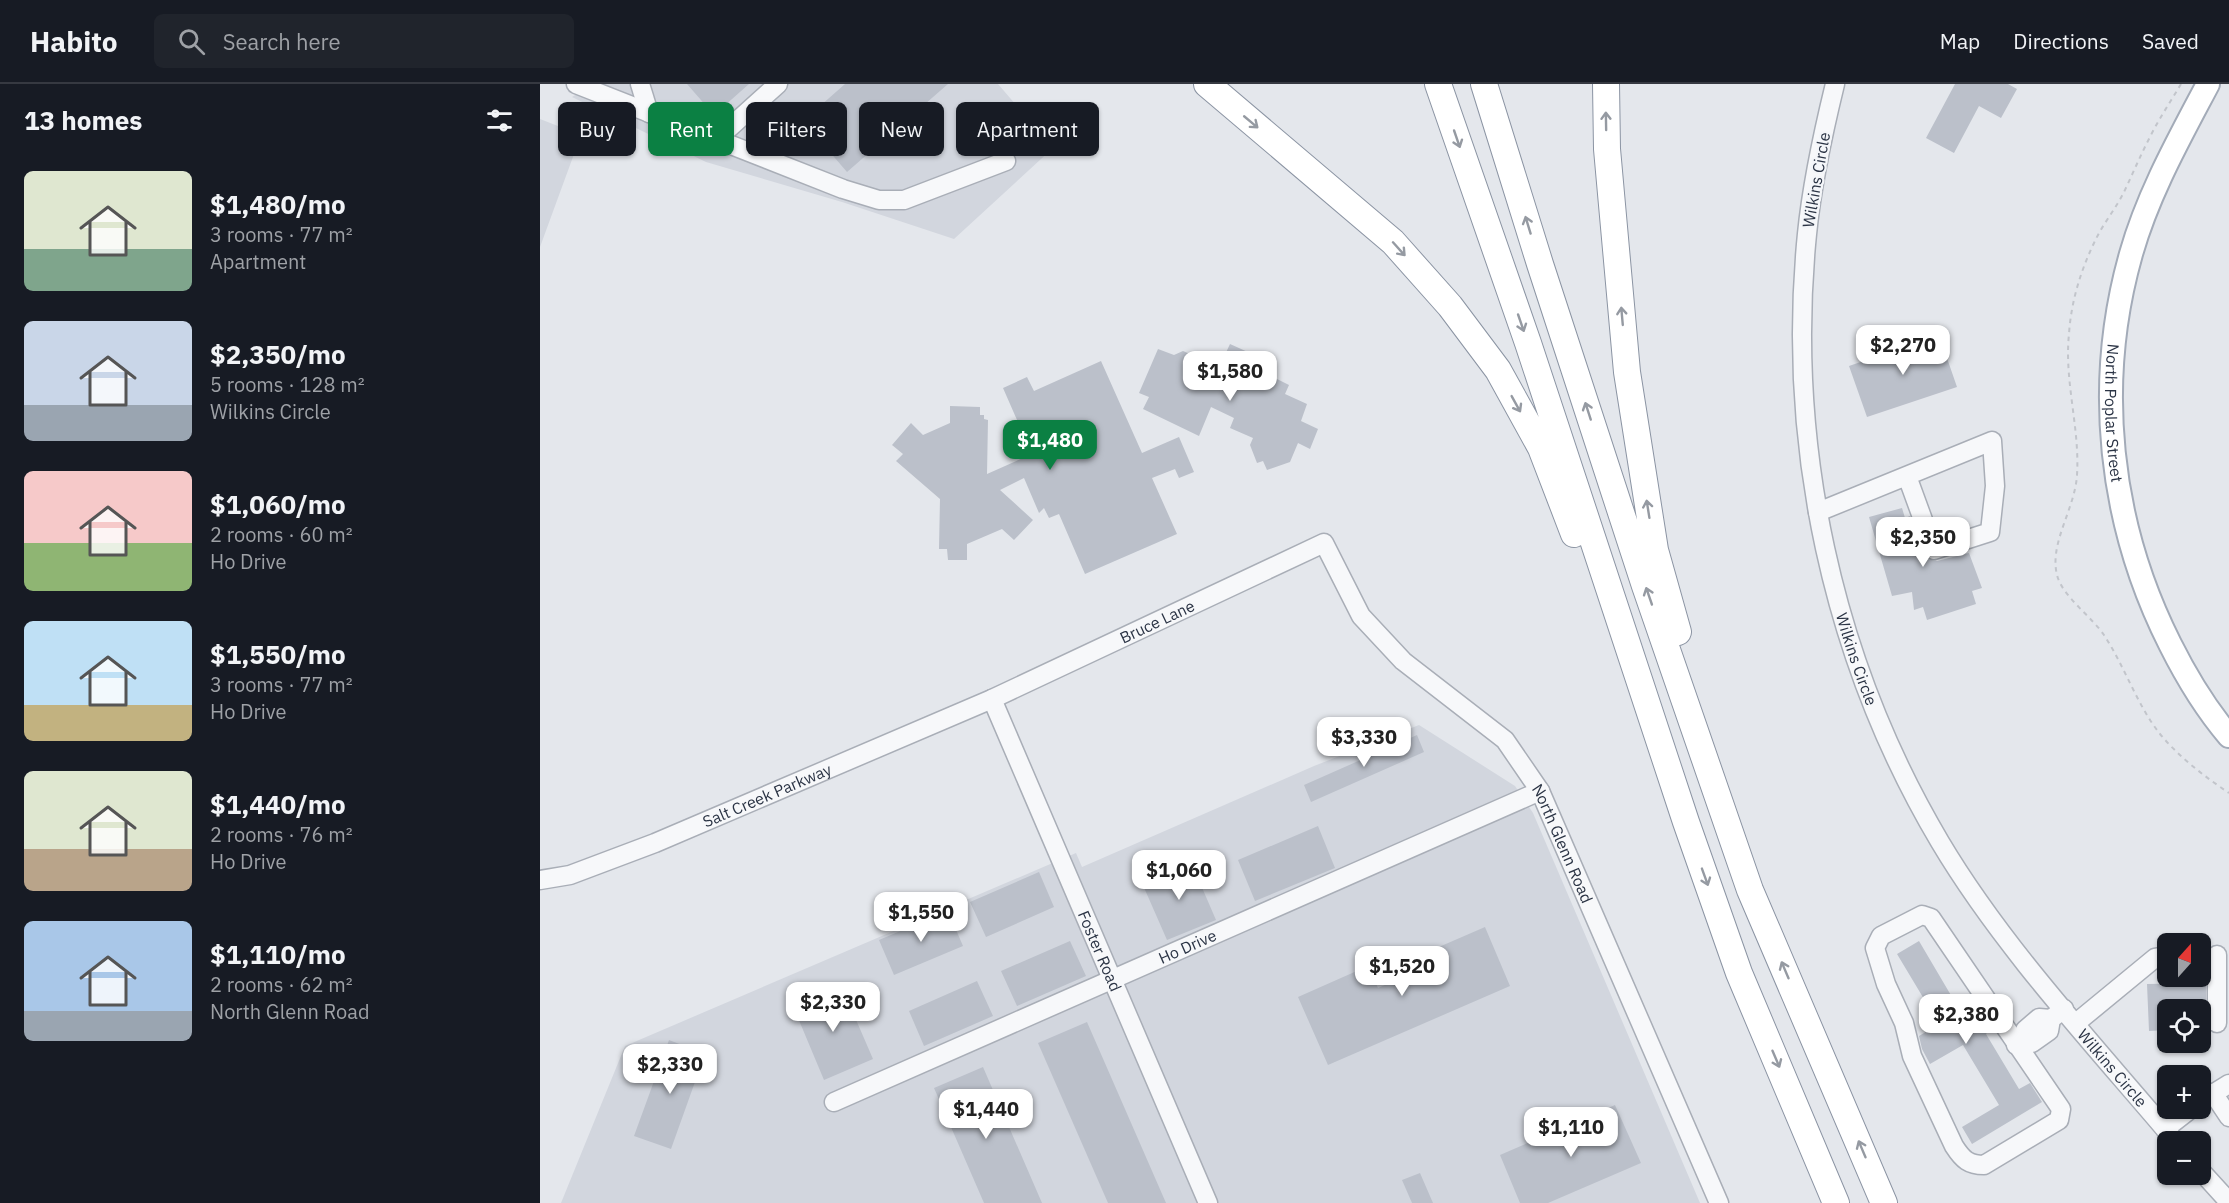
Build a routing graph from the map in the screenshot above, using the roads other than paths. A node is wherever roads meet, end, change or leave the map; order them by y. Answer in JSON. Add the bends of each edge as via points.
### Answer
{"nodes":[{"id":1,"x":576,"y":84,"type":"edge"},
{"id":2,"x":640,"y":84,"type":"edge"},
{"id":3,"x":778,"y":84,"type":"edge"},
{"id":4,"x":1207,"y":84,"type":"edge"},
{"id":5,"x":1438,"y":84,"type":"edge"},
{"id":6,"x":1484,"y":84,"type":"edge"},
{"id":7,"x":1606,"y":84,"type":"edge"},
{"id":8,"x":1835,"y":84,"type":"edge"},
{"id":9,"x":2208,"y":84,"type":"edge"},
{"id":10,"x":648,"y":110,"type":"edge"},
{"id":11,"x":648,"y":113,"type":"edge"},
{"id":12,"x":734,"y":124,"type":"edge"},
{"id":13,"x":734,"y":146,"type":"edge"},
{"id":14,"x":1006,"y":161,"type":"dead end"},
{"id":15,"x":1907,"y":476,"type":"junction"},
{"id":16,"x":1818,"y":512,"type":"junction"},
{"id":17,"x":1324,"y":543,"type":"joint"},
{"id":18,"x":992,"y":699,"type":"junction"},
{"id":19,"x":2229,"y":736,"type":"edge"},
{"id":20,"x":1540,"y":791,"type":"junction"},
{"id":21,"x":1686,"y":822,"type":"junction"},
{"id":22,"x":540,"y":880,"type":"edge"},
{"id":23,"x":1750,"y":890,"type":"junction"},
{"id":24,"x":2216,"y":955,"type":"edge"},
{"id":25,"x":2157,"y":958,"type":"edge"},
{"id":26,"x":1111,"y":981,"type":"junction"},
{"id":27,"x":2064,"y":1017,"type":"junction"},
{"id":28,"x":2217,"y":1023,"type":"dead end"},
{"id":29,"x":2019,"y":1043,"type":"junction"},
{"id":30,"x":2229,"y":1084,"type":"edge"},
{"id":31,"x":2211,"y":1095,"type":"edge"},
{"id":32,"x":834,"y":1102,"type":"dead end"},
{"id":33,"x":2211,"y":1102,"type":"edge"},
{"id":34,"x":2229,"y":1118,"type":"edge"},
{"id":35,"x":2183,"y":1119,"type":"edge"},
{"id":36,"x":2166,"y":1131,"type":"edge"},
{"id":37,"x":2173,"y":1131,"type":"edge"},
{"id":38,"x":2211,"y":1182,"type":"edge"},
{"id":39,"x":2229,"y":1202,"type":"edge"},
{"id":40,"x":1208,"y":1203,"type":"edge"},
{"id":41,"x":1719,"y":1203,"type":"edge"},
{"id":42,"x":1836,"y":1203,"type":"edge"},
{"id":43,"x":1884,"y":1203,"type":"edge"}],
"edges":[{"from":1,"to":11,"type":"street"},
{"from":2,"to":10,"type":"street"},
{"from":3,"to":12,"type":"street"},
{"from":4,"to":21,"type":"highway","one_way":true,"via":[[1393,242],[1450,306],[1498,370],[1540,448]]},
{"from":5,"to":21,"type":"highway","one_way":true},
{"from":23,"to":6,"type":"highway","one_way":true,"via":[[1645,586]]},
{"from":23,"to":7,"type":"highway","one_way":true,"via":[[1655,550],[1627,372],[1607,149]]},
{"from":8,"to":16,"type":"street","name":"Wilkins Circle","via":[[1814,182],[1804,273],[1803,381]]},
{"from":9,"to":19,"type":"main road","name":"North Poplar Street","via":[[2160,178],[2131,253],[2114,354],[2111,422],[2122,512],[2144,585],[2182,668]]},
{"from":13,"to":14,"type":"street","via":[[879,200],[904,201]]},
{"from":15,"to":15,"type":"street","via":[[1992,441],[1995,486],[1990,532],[1934,550]]},
{"from":15,"to":16,"type":"street"},
{"from":16,"to":27,"type":"street","name":"Wilkins Circle","via":[[1857,665],[1904,775],[1940,843],[1977,900]]},
{"from":17,"to":18,"type":"street","name":"Bruce Lane"},
{"from":17,"to":20,"type":"street","name":"North Glenn Road","via":[[1361,616],[1403,660],[1505,740]]},
{"from":18,"to":22,"type":"street","name":"Salt Creek Parkway","via":[[655,843],[570,875]]},
{"from":18,"to":26,"type":"street","name":"Foster Road"},
{"from":20,"to":26,"type":"street","name":"Ho Drive"},
{"from":20,"to":41,"type":"street","name":"North Glenn Road"},
{"from":21,"to":42,"type":"highway","one_way":true,"via":[[1739,973]]},
{"from":43,"to":23,"type":"highway","one_way":true},
{"from":24,"to":28,"type":"street"},
{"from":25,"to":27,"type":"street"},
{"from":26,"to":32,"type":"street","name":"Ho Drive"},
{"from":26,"to":40,"type":"street","name":"Foster Road"},
{"from":27,"to":29,"type":"street","via":[[2032,1043]]},
{"from":27,"to":36,"type":"street","name":"Wilkins Circle"},
{"from":29,"to":29,"type":"street","via":[[1931,918],[1922,915],[1881,936],[1875,948],[1904,1023],[1912,1056],[1954,1146],[1971,1165],[1984,1165],[2059,1120],[2061,1109]]},
{"from":30,"to":31,"type":"street"},
{"from":33,"to":34,"type":"street"},
{"from":35,"to":37,"type":"street"},
{"from":38,"to":39,"type":"street"}]}
